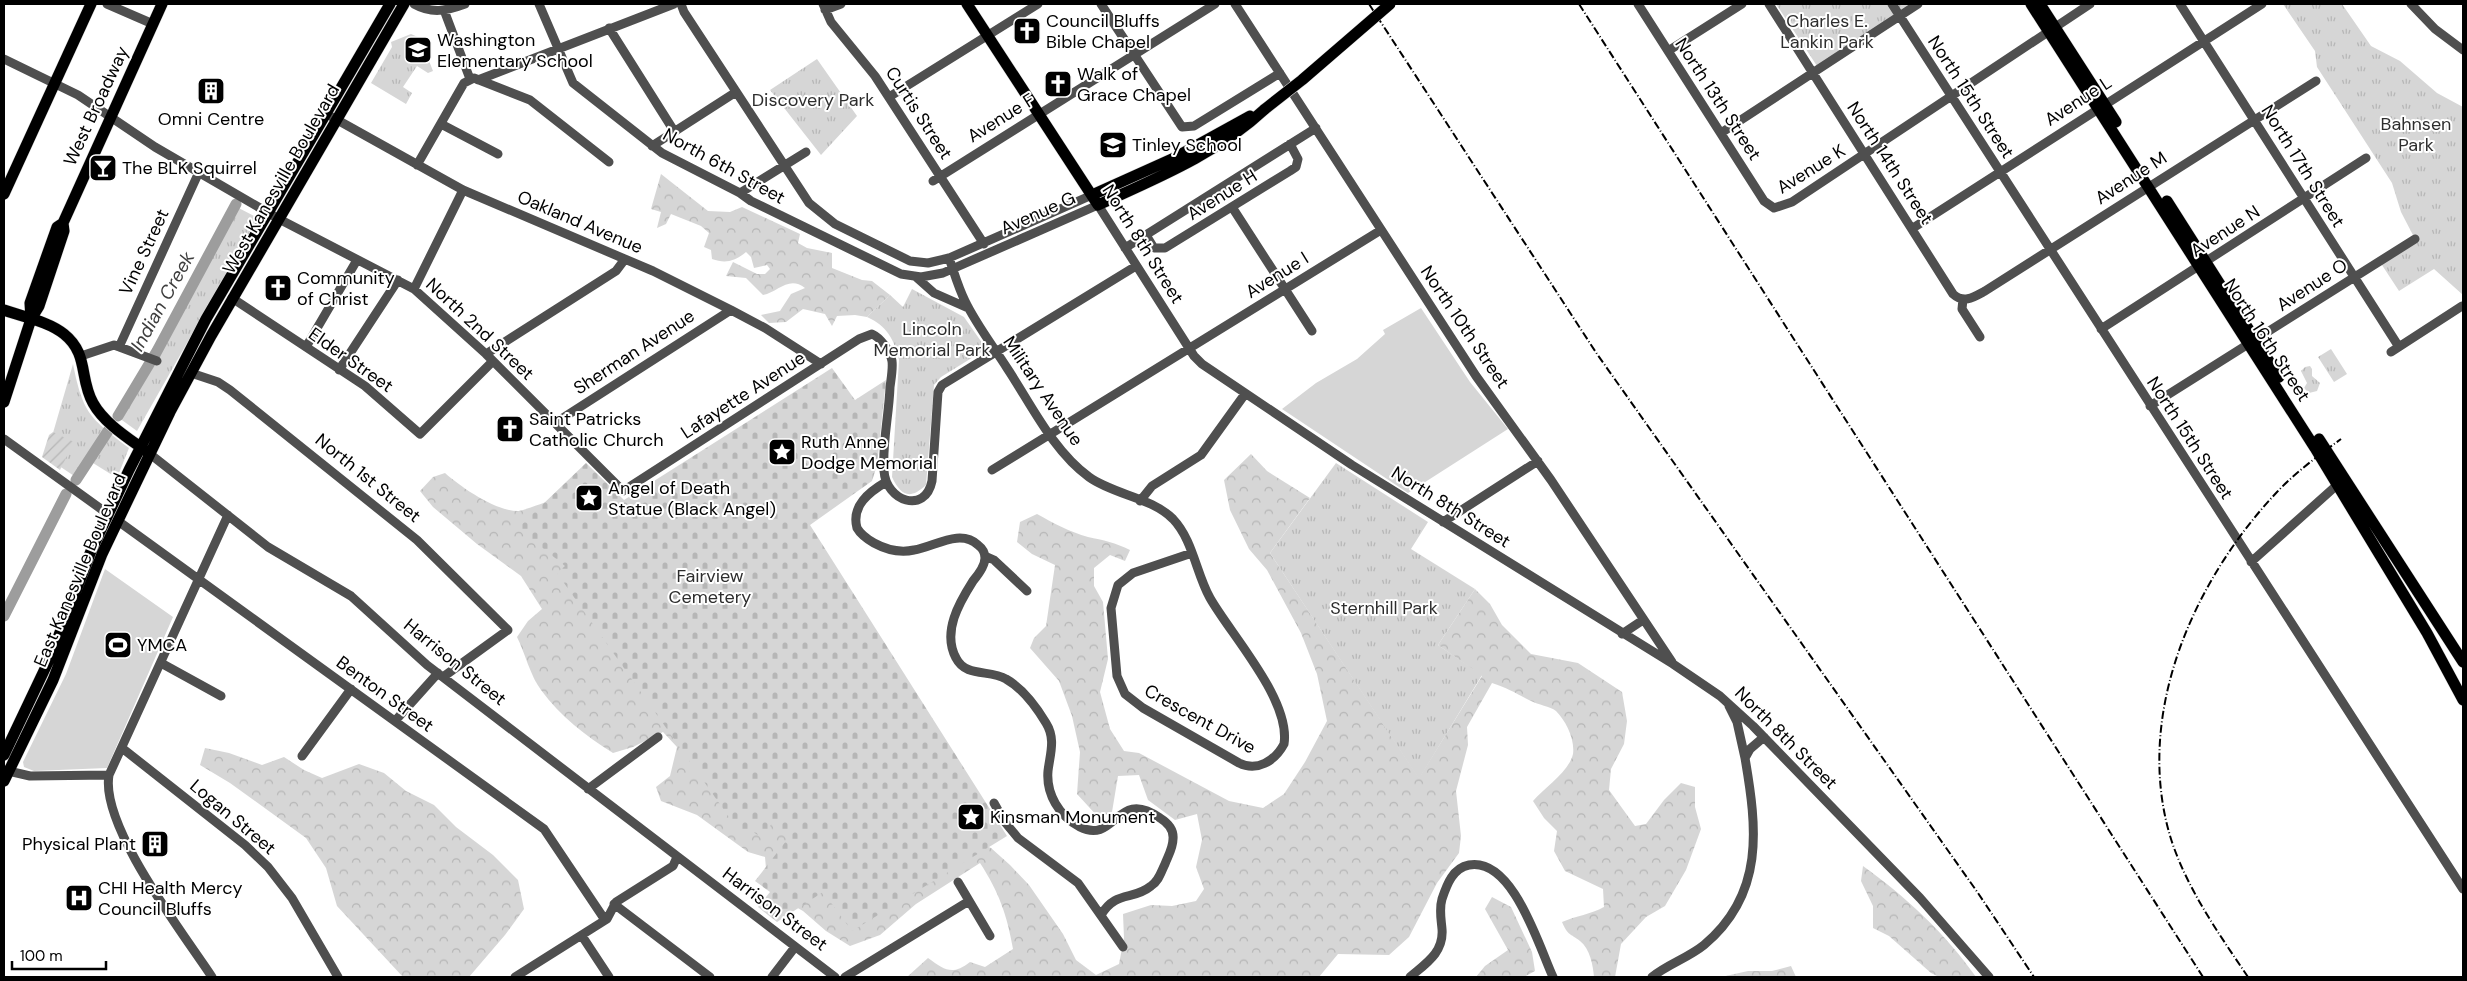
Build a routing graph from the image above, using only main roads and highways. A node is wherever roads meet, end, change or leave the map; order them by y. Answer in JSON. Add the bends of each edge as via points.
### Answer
{"nodes":[{"id":1,"x":91,"y":4,"type":"edge"},
{"id":2,"x":162,"y":4,"type":"edge"},
{"id":3,"x":390,"y":4,"type":"edge"},
{"id":4,"x":404,"y":4,"type":"edge"},
{"id":5,"x":967,"y":4,"type":"edge"},
{"id":6,"x":1390,"y":4,"type":"edge"},
{"id":7,"x":2031,"y":4,"type":"edge"},
{"id":8,"x":2040,"y":4,"type":"edge"},
{"id":9,"x":2052,"y":28,"type":"junction"},
{"id":10,"x":4,"y":194,"type":"edge"},
{"id":11,"x":1095,"y":200,"type":"joint"},
{"id":12,"x":274,"y":215,"type":"junction"},
{"id":13,"x":4,"y":310,"type":"edge"},
{"id":14,"x":31,"y":319,"type":"junction"},
{"id":15,"x":2253,"y":343,"type":"junction"},
{"id":16,"x":186,"y":371,"type":"junction"},
{"id":17,"x":4,"y":402,"type":"edge"},
{"id":18,"x":145,"y":450,"type":"junction"},
{"id":19,"x":74,"y":611,"type":"junction"},
{"id":20,"x":2463,"y":662,"type":"edge"},
{"id":21,"x":2463,"y":700,"type":"edge"},
{"id":22,"x":4,"y":755,"type":"edge"},
{"id":23,"x":6,"y":774,"type":"edge"}],
"edges":[{"from":1,"to":10,"type":"main road"},
{"from":2,"to":14,"type":"main road","name":"West Broadway","via":[[62,223],[57,227],[30,303]]},
{"from":3,"to":12,"type":"main road","name":"West Kanesville Boulevard","via":[[325,114]]},
{"from":4,"to":12,"type":"main road","name":"West Kanesville Boulevard","via":[[336,120]]},
{"from":5,"to":11,"type":"main road","name":"North 8th Street"},
{"from":6,"to":11,"type":"main road","name":"Avenue G","bridge":true,"via":[[1302,80],[1208,152],[1166,174]]},
{"from":7,"to":9,"type":"main road","name":"North 16th Street"},
{"from":8,"to":9,"type":"main road","name":"North 16th Street"},
{"from":9,"to":15,"type":"main road","name":"North 16th Street"},
{"from":12,"to":16,"type":"main road","name":"West Kanesville Boulevard","via":[[232,298]]},
{"from":12,"to":16,"type":"main road","name":"West Kanesville Boulevard","via":[[206,319]]},
{"from":13,"to":14,"type":"main road"},
{"from":14,"to":17,"type":"main road","name":"West Broadway"},
{"from":14,"to":18,"type":"main road","name":"Harrison Street","via":[[65,335],[81,356],[88,392],[95,406],[110,423]]},
{"from":15,"to":20,"type":"main road","name":"North 16th Street"},
{"from":15,"to":21,"type":"main road","name":"North 16th Street","via":[[2427,632]]},
{"from":16,"to":18,"type":"main road","name":"East Kanesville Boulevard"},
{"from":18,"to":19,"type":"main road","name":"East Kanesville Boulevard","via":[[118,521]]},
{"from":18,"to":19,"type":"main road","name":"East Kanesville Boulevard","via":[[91,551]]},
{"from":19,"to":22,"type":"main road","name":"East Kanesville Boulevard"},
{"from":19,"to":23,"type":"main road","name":"East Kanesville Boulevard","via":[[53,680]]}]}
